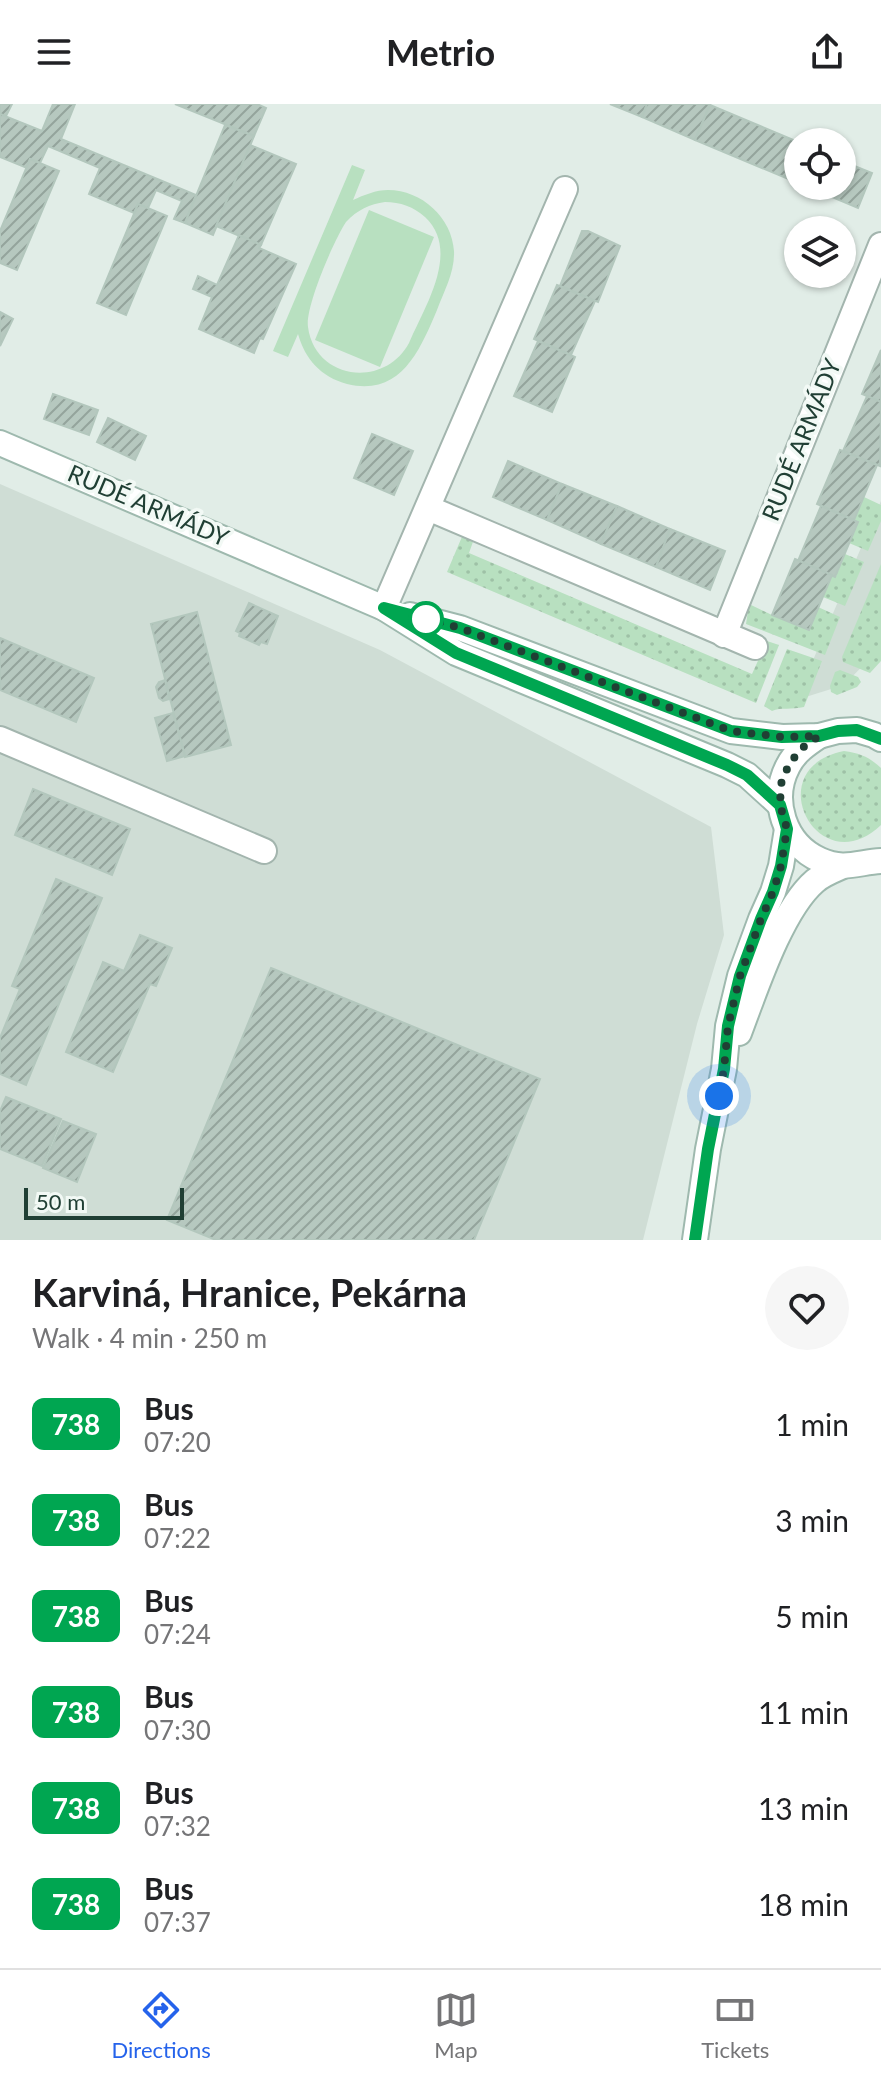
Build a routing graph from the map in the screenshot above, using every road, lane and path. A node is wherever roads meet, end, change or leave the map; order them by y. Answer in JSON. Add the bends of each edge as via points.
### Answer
{"nodes":[{"id":1,"x":565,"y":189,"type":"dead end"},
{"id":2,"x":881,"y":245,"type":"edge"},
{"id":3,"x":0,"y":443,"type":"edge"},
{"id":4,"x":428,"y":508,"type":"junction"},
{"id":5,"x":384,"y":608,"type":"junction"},
{"id":6,"x":724,"y":635,"type":"junction"},
{"id":7,"x":755,"y":647,"type":"dead end"},
{"id":8,"x":881,"y":723,"type":"edge"},
{"id":9,"x":857,"y":730,"type":"junction"},
{"id":10,"x":819,"y":736,"type":"junction"},
{"id":11,"x":0,"y":739,"type":"edge"},
{"id":12,"x":881,"y":739,"type":"edge"},
{"id":13,"x":780,"y":805,"type":"junction"},
{"id":14,"x":787,"y":829,"type":"junction"},
{"id":15,"x":264,"y":851,"type":"dead end"},
{"id":16,"x":879,"y":860,"type":"edge"},
{"id":17,"x":843,"y":866,"type":"junction"},
{"id":18,"x":724,"y":1069,"type":"junction"},
{"id":19,"x":695,"y":1240,"type":"edge"}],
"edges":[{"from":1,"to":4,"type":"street"},
{"from":2,"to":6,"type":"street","name":"RUDÉ ARMÁDY"},
{"from":3,"to":5,"type":"street","name":"RUDÉ ARMÁDY"},
{"from":4,"to":5,"type":"street"},
{"from":4,"to":6,"type":"street"},
{"from":5,"to":10,"type":"street","name":"RUDÉ ARMÁDY","via":[[460,628],[731,731]]},
{"from":5,"to":13,"type":"street","name":"RUDÉ ARMÁDY","via":[[456,653],[727,765],[747,775]]},
{"from":6,"to":7,"type":"street"},
{"from":8,"to":9,"type":"street"},
{"from":9,"to":10,"type":"street","name":"RUDÉ ARMÁDY"},
{"from":9,"to":12,"type":"street","name":"RUDÉ ARMÁDY"},
{"from":10,"to":13,"type":"street","via":[[789,764]]},
{"from":11,"to":15,"type":"street"},
{"from":13,"to":14,"type":"street"},
{"from":14,"to":17,"type":"street","via":[[801,848],[821,861]]},
{"from":14,"to":18,"type":"street","via":[[773,892],[740,976]]},
{"from":16,"to":17,"type":"street"},
{"from":17,"to":18,"type":"street","via":[[815,881],[788,917]]},
{"from":18,"to":19,"type":"street"}]}
